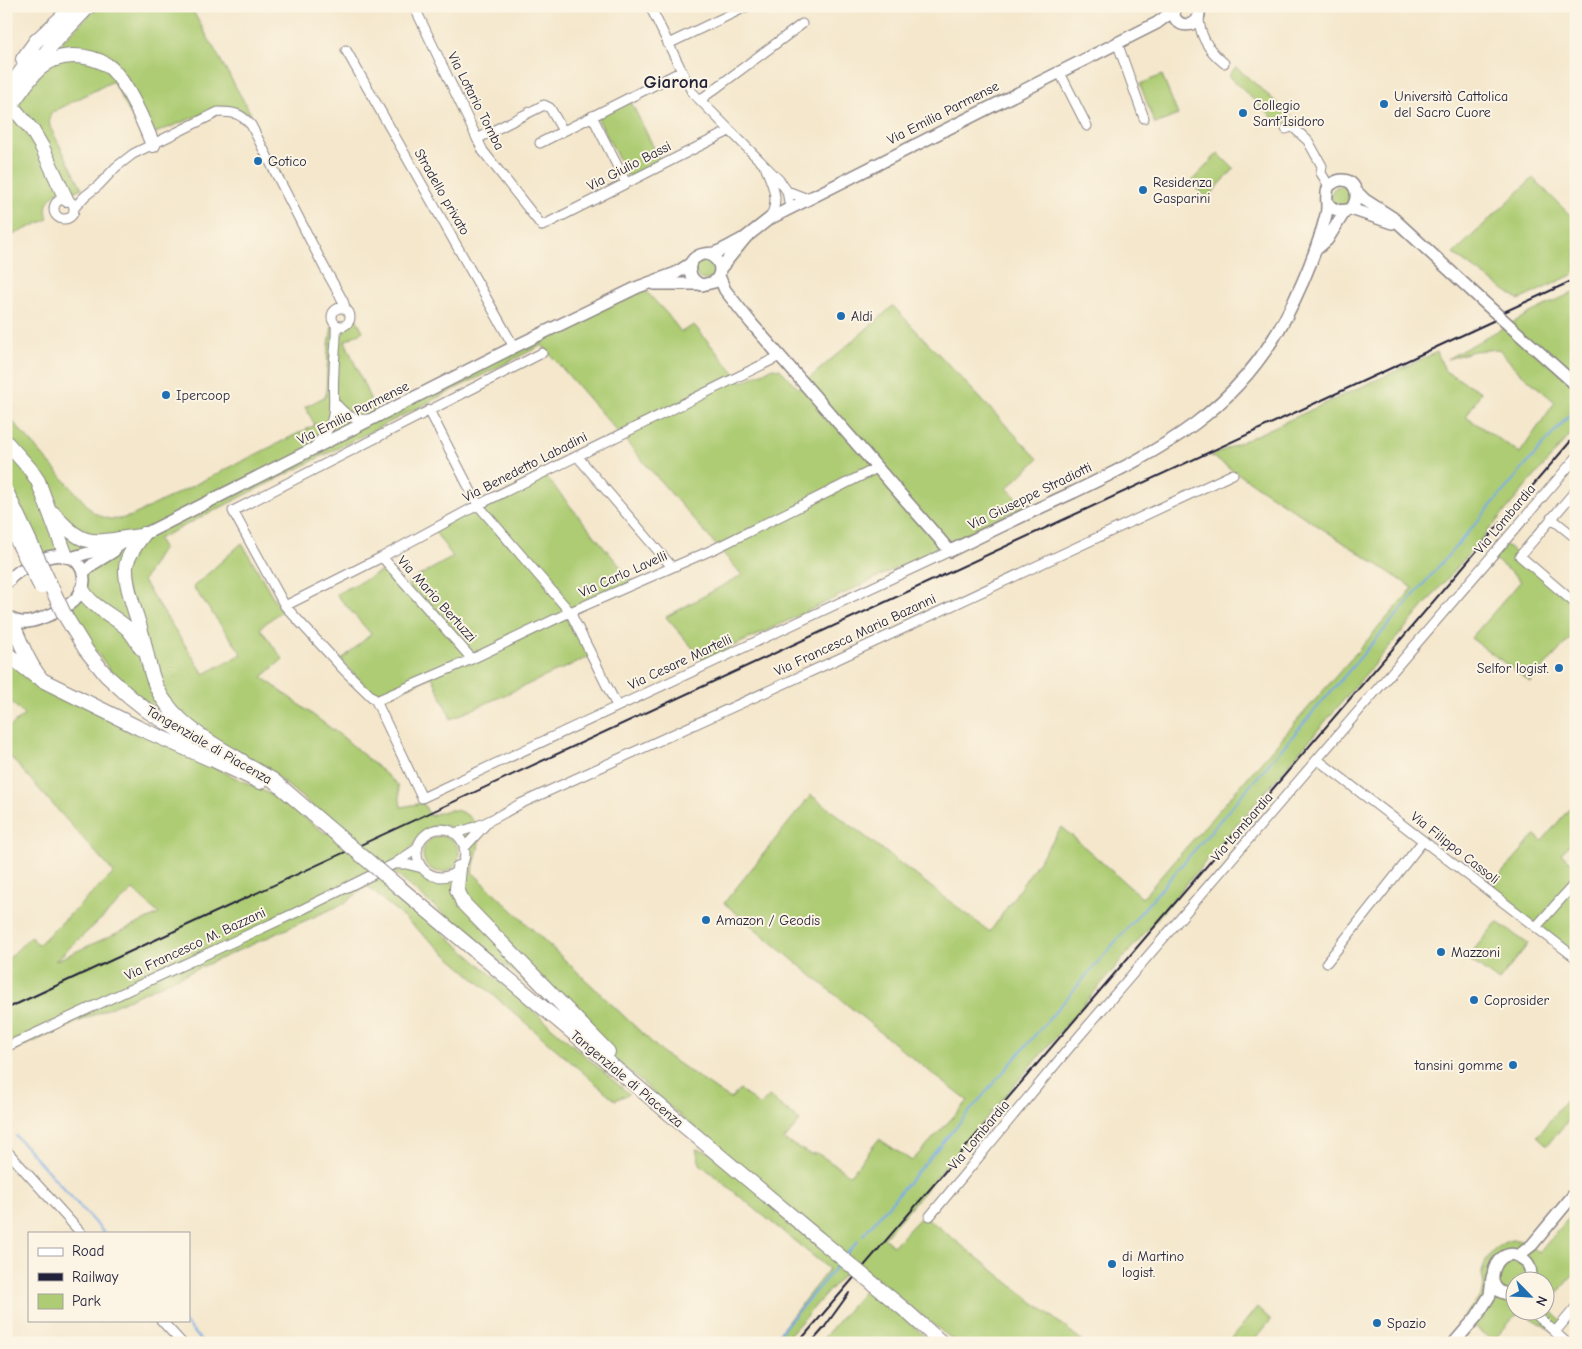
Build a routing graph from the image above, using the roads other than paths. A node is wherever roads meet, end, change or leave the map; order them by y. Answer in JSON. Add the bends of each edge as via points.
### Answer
{"nodes":[{"id":1,"x":75,"y":6,"type":"edge"},
{"id":2,"x":89,"y":6,"type":"edge"},
{"id":3,"x":414,"y":6,"type":"edge"},
{"id":4,"x":650,"y":6,"type":"edge"},
{"id":5,"x":748,"y":6,"type":"edge"},
{"id":6,"x":1174,"y":9,"type":"edge"},
{"id":7,"x":1200,"y":10,"type":"edge"},
{"id":8,"x":1157,"y":23,"type":"junction"},
{"id":9,"x":802,"y":24,"type":"dead end"},
{"id":10,"x":1182,"y":24,"type":"junction"},
{"id":11,"x":1202,"y":36,"type":"junction"},
{"id":12,"x":1117,"y":42,"type":"junction"},
{"id":13,"x":668,"y":44,"type":"junction"},
{"id":14,"x":346,"y":50,"type":"dead end"},
{"id":15,"x":1224,"y":63,"type":"dead end"},
{"id":16,"x":682,"y":71,"type":"junction"},
{"id":17,"x":1059,"y":71,"type":"junction"},
{"id":18,"x":6,"y":81,"type":"edge"},
{"id":19,"x":6,"y":92,"type":"edge"},
{"id":20,"x":700,"y":100,"type":"junction"},
{"id":21,"x":9,"y":110,"type":"edge"},
{"id":22,"x":592,"y":116,"type":"junction"},
{"id":23,"x":1144,"y":118,"type":"dead end"},
{"id":24,"x":1087,"y":126,"type":"dead end"},
{"id":25,"x":1286,"y":129,"type":"dead end"},
{"id":26,"x":563,"y":131,"type":"junction"},
{"id":27,"x":729,"y":131,"type":"junction"},
{"id":28,"x":477,"y":139,"type":"junction"},
{"id":29,"x":540,"y":143,"type":"dead end"},
{"id":30,"x":153,"y":145,"type":"junction"},
{"id":31,"x":763,"y":165,"type":"junction"},
{"id":32,"x":626,"y":183,"type":"junction"},
{"id":33,"x":1329,"y":186,"type":"junction"},
{"id":34,"x":787,"y":191,"type":"junction"},
{"id":35,"x":1357,"y":192,"type":"junction"},
{"id":36,"x":816,"y":195,"type":"junction"},
{"id":37,"x":67,"y":202,"type":"joint"},
{"id":38,"x":1327,"y":202,"type":"junction"},
{"id":39,"x":790,"y":208,"type":"junction"},
{"id":40,"x":1348,"y":210,"type":"junction"},
{"id":41,"x":769,"y":219,"type":"junction"},
{"id":42,"x":1399,"y":224,"type":"junction"},
{"id":43,"x":542,"y":226,"type":"joint"},
{"id":44,"x":746,"y":237,"type":"junction"},
{"id":45,"x":1317,"y":250,"type":"junction"},
{"id":46,"x":707,"y":254,"type":"junction"},
{"id":47,"x":690,"y":264,"type":"junction"},
{"id":48,"x":720,"y":272,"type":"junction"},
{"id":49,"x":645,"y":284,"type":"junction"},
{"id":50,"x":702,"y":284,"type":"junction"},
{"id":51,"x":342,"y":310,"type":"junction"},
{"id":52,"x":752,"y":324,"type":"junction"},
{"id":53,"x":340,"y":325,"type":"junction"},
{"id":54,"x":514,"y":348,"type":"junction"},
{"id":55,"x":542,"y":353,"type":"dead end"},
{"id":56,"x":780,"y":356,"type":"junction"},
{"id":57,"x":1576,"y":385,"type":"edge"},
{"id":58,"x":335,"y":403,"type":"junction"},
{"id":59,"x":429,"y":410,"type":"junction"},
{"id":60,"x":371,"y":420,"type":"junction"},
{"id":61,"x":329,"y":441,"type":"junction"},
{"id":62,"x":6,"y":442,"type":"edge"},
{"id":63,"x":310,"y":450,"type":"junction"},
{"id":64,"x":339,"y":456,"type":"junction"},
{"id":65,"x":577,"y":456,"type":"junction"},
{"id":66,"x":1576,"y":458,"type":"edge"},
{"id":67,"x":878,"y":468,"type":"junction"},
{"id":68,"x":1233,"y":474,"type":"dead end"},
{"id":69,"x":1576,"y":490,"type":"edge"},
{"id":70,"x":6,"y":491,"type":"edge"},
{"id":71,"x":478,"y":505,"type":"junction"},
{"id":72,"x":48,"y":508,"type":"junction"},
{"id":73,"x":1551,"y":518,"type":"junction"},
{"id":74,"x":6,"y":519,"type":"edge"},
{"id":75,"x":139,"y":537,"type":"junction"},
{"id":76,"x":1576,"y":538,"type":"edge"},
{"id":77,"x":950,"y":551,"type":"junction"},
{"id":78,"x":68,"y":557,"type":"junction"},
{"id":79,"x":382,"y":557,"type":"junction"},
{"id":80,"x":672,"y":568,"type":"junction"},
{"id":81,"x":83,"y":573,"type":"junction"},
{"id":82,"x":7,"y":580,"type":"edge"},
{"id":83,"x":82,"y":589,"type":"junction"},
{"id":84,"x":1576,"y":604,"type":"edge"},
{"id":85,"x":285,"y":606,"type":"junction"},
{"id":86,"x":570,"y":612,"type":"junction"},
{"id":87,"x":8,"y":617,"type":"edge"},
{"id":88,"x":6,"y":653,"type":"edge"},
{"id":89,"x":472,"y":659,"type":"junction"},
{"id":90,"x":148,"y":662,"type":"junction"},
{"id":91,"x":42,"y":680,"type":"junction"},
{"id":92,"x":126,"y":699,"type":"junction"},
{"id":93,"x":376,"y":701,"type":"junction"},
{"id":94,"x":617,"y":706,"type":"junction"},
{"id":95,"x":210,"y":759,"type":"junction"},
{"id":96,"x":1318,"y":760,"type":"junction"},
{"id":97,"x":242,"y":761,"type":"junction"},
{"id":98,"x":317,"y":818,"type":"junction"},
{"id":99,"x":489,"y":821,"type":"junction"},
{"id":100,"x":453,"y":833,"type":"junction"},
{"id":101,"x":1423,"y":841,"type":"junction"},
{"id":102,"x":418,"y":848,"type":"junction"},
{"id":103,"x":464,"y":848,"type":"junction"},
{"id":104,"x":394,"y":864,"type":"junction"},
{"id":105,"x":422,"y":868,"type":"junction"},
{"id":106,"x":459,"y":868,"type":"junction"},
{"id":107,"x":1576,"y":882,"type":"edge"},
{"id":108,"x":1536,"y":927,"type":"junction"},
{"id":109,"x":1576,"y":958,"type":"edge"},
{"id":110,"x":1328,"y":962,"type":"dead end"},
{"id":111,"x":6,"y":1047,"type":"edge"},
{"id":112,"x":670,"y":1114,"type":"junction"},
{"id":113,"x":6,"y":1150,"type":"edge"},
{"id":114,"x":1576,"y":1192,"type":"edge"},
{"id":115,"x":1576,"y":1202,"type":"edge"},
{"id":116,"x":930,"y":1216,"type":"dead end"},
{"id":117,"x":81,"y":1232,"type":"edge"},
{"id":118,"x":1518,"y":1256,"type":"junction"},
{"id":119,"x":1528,"y":1272,"type":"edge"},
{"id":120,"x":1531,"y":1272,"type":"edge"},
{"id":121,"x":1492,"y":1277,"type":"junction"},
{"id":122,"x":1504,"y":1290,"type":"edge"},
{"id":123,"x":1504,"y":1297,"type":"edge"},
{"id":124,"x":1576,"y":1306,"type":"edge"},
{"id":125,"x":1477,"y":1316,"type":"junction"},
{"id":126,"x":163,"y":1322,"type":"edge"},
{"id":127,"x":1545,"y":1322,"type":"edge"},
{"id":128,"x":1555,"y":1332,"type":"junction"},
{"id":129,"x":182,"y":1343,"type":"edge"},
{"id":130,"x":942,"y":1343,"type":"edge"},
{"id":131,"x":1454,"y":1343,"type":"edge"},
{"id":132,"x":1567,"y":1343,"type":"edge"}],
"edges":[{"from":1,"to":18,"type":"highway","via":[[36,41]]},
{"from":1,"to":19,"type":"highway"},
{"from":2,"to":21,"type":"highway","via":[[50,47],[18,89]]},
{"from":3,"to":28,"type":"street","name":"Via Lotario Tomba"},
{"from":4,"to":13,"type":"street"},
{"from":5,"to":13,"type":"street"},
{"from":6,"to":8,"type":"main road","name":"Via Emilia Parmense"},
{"from":6,"to":10,"type":"main road","name":"Via Emilia Parmense","via":[[1175,18]]},
{"from":7,"to":10,"type":"main road","via":[[1195,22]]},
{"from":7,"to":11,"type":"street"},
{"from":8,"to":10,"type":"main road","name":"Via Emilia Parmense"},
{"from":8,"to":12,"type":"main road","name":"Via Emilia Parmense"},
{"from":9,"to":20,"type":"street"},
{"from":10,"to":11,"type":"street"},
{"from":11,"to":15,"type":"street","via":[[1214,55]]},
{"from":12,"to":17,"type":"main road","name":"Via Emilia Parmense"},
{"from":12,"to":23,"type":"street"},
{"from":13,"to":16,"type":"street"},
{"from":14,"to":54,"type":"street","name":"Stradello privato"},
{"from":16,"to":20,"type":"street","via":[[692,92]]},
{"from":16,"to":22,"type":"street"},
{"from":17,"to":24,"type":"street"},
{"from":17,"to":36,"type":"main road","name":"Via Emilia Parmense"},
{"from":20,"to":27,"type":"street"},
{"from":21,"to":30,"type":"highway","via":[[38,70],[55,58],[82,56],[109,66],[119,77]]},
{"from":21,"to":37,"type":"highway","via":[[32,130]]},
{"from":22,"to":26,"type":"street"},
{"from":22,"to":32,"type":"street"},
{"from":25,"to":33,"type":"street","via":[[1294,128],[1308,141]]},
{"from":26,"to":28,"type":"street","via":[[550,108],[544,105]]},
{"from":26,"to":29,"type":"street"},
{"from":27,"to":31,"type":"street"},
{"from":27,"to":32,"type":"street","name":"Via Giulio Bassi"},
{"from":28,"to":43,"type":"street","name":"Via Lotario Tomba"},
{"from":30,"to":37,"type":"street","via":[[133,154],[85,196]]},
{"from":30,"to":51,"type":"street","via":[[218,112],[242,116],[251,125],[339,294]]},
{"from":31,"to":34,"type":"street"},
{"from":31,"to":41,"type":"street","via":[[776,197]]},
{"from":32,"to":43,"type":"street","name":"Via Giulio Bassi"},
{"from":33,"to":35,"type":"main road","via":[[1344,180]]},
{"from":33,"to":38,"type":"main road"},
{"from":34,"to":36,"type":"street","via":[[805,198]]},
{"from":34,"to":39,"type":"street"},
{"from":35,"to":40,"type":"main road","via":[[1354,204]]},
{"from":35,"to":42,"type":"main road"},
{"from":36,"to":39,"type":"main road","name":"Via Emilia Parmense"},
{"from":38,"to":40,"type":"main road","via":[[1335,210]]},
{"from":38,"to":45,"type":"main road","name":"Via Giuseppe Stradiotti"},
{"from":39,"to":41,"type":"main road","name":"Via Emilia Parmense"},
{"from":40,"to":42,"type":"main road"},
{"from":40,"to":45,"type":"main road","name":"Via Giuseppe Stradiotti"},
{"from":41,"to":44,"type":"main road","name":"Via Emilia Parmense"},
{"from":42,"to":57,"type":"main road","bridge":true},
{"from":44,"to":46,"type":"main road","name":"Via Emilia Parmense"},
{"from":44,"to":48,"type":"main road","name":"Via Emilia Parmense"},
{"from":45,"to":77,"type":"main road","name":"Via Giuseppe Stradiotti","via":[[1286,317],[1268,347],[1232,391],[1198,422],[1136,461]]},
{"from":46,"to":47,"type":"main road","via":[[697,256]]},
{"from":46,"to":48,"type":"main road","via":[[716,259]]},
{"from":47,"to":49,"type":"main road","name":"Via Emilia Parmense","via":[[676,273]]},
{"from":47,"to":50,"type":"main road","via":[[694,281]]},
{"from":48,"to":50,"type":"main road","via":[[714,282]]},
{"from":48,"to":52,"type":"main road","via":[[725,290]]},
{"from":49,"to":50,"type":"main road","name":"Via Emilia Parmense"},
{"from":49,"to":54,"type":"main road","name":"Via Emilia Parmense"},
{"from":50,"to":52,"type":"main road","via":[[721,294]]},
{"from":51,"to":53,"type":"street","via":[[350,318]]},
{"from":51,"to":53,"type":"street","via":[[333,312],[332,318]]},
{"from":52,"to":56,"type":"main road"},
{"from":53,"to":58,"type":"street","via":[[333,375]]},
{"from":54,"to":60,"type":"main road","name":"Via Emilia Parmense"},
{"from":55,"to":59,"type":"street"},
{"from":56,"to":65,"type":"street","name":"Via Benedetto Labadini"},
{"from":56,"to":67,"type":"main road"},
{"from":58,"to":60,"type":"street","via":[[350,418]]},
{"from":58,"to":63,"type":"street","via":[[328,430]]},
{"from":59,"to":64,"type":"street"},
{"from":59,"to":71,"type":"street"},
{"from":60,"to":61,"type":"main road","name":"Via Emilia Parmense"},
{"from":61,"to":63,"type":"main road","name":"Via Emilia Parmense"},
{"from":61,"to":64,"type":"street"},
{"from":62,"to":72,"type":"highway","via":[[30,468]]},
{"from":63,"to":75,"type":"main road","name":"Via Emilia Parmense"},
{"from":64,"to":85,"type":"street","via":[[232,511]]},
{"from":65,"to":71,"type":"street","name":"Via Benedetto Labadini"},
{"from":65,"to":80,"type":"street"},
{"from":66,"to":96,"type":"street","name":"Via Lombardia"},
{"from":67,"to":77,"type":"main road"},
{"from":67,"to":80,"type":"street","name":"Via Carlo Lavelli"},
{"from":68,"to":99,"type":"street","name":"Via Francesca Maria Bazanni"},
{"from":69,"to":73,"type":"street"},
{"from":70,"to":92,"type":"highway","name":"Tangenziale di Piacenza","bridge":true,"via":[[64,614],[86,650]]},
{"from":71,"to":79,"type":"street","name":"Via Benedetto Labadini"},
{"from":71,"to":86,"type":"street"},
{"from":72,"to":75,"type":"highway","via":[[72,534],[84,541]]},
{"from":72,"to":78,"type":"highway"},
{"from":73,"to":76,"type":"street"},
{"from":73,"to":84,"type":"street","via":[[1520,556]]},
{"from":74,"to":92,"type":"highway","name":"Tangenziale di Piacenza","bridge":true,"via":[[56,618],[80,656],[102,683]]},
{"from":75,"to":78,"type":"main road","name":"Via Emilia Parmense"},
{"from":75,"to":81,"type":"main road"},
{"from":75,"to":90,"type":"highway","via":[[126,567]]},
{"from":77,"to":94,"type":"street","name":"Via Cesare Martelli"},
{"from":78,"to":81,"type":"main road","via":[[76,561]]},
{"from":78,"to":82,"type":"main road","name":"Via Emilia Parmense","via":[[56,556],[33,563]]},
{"from":79,"to":85,"type":"street","name":"Via Benedetto Labadini"},
{"from":79,"to":89,"type":"street","name":"Via Mario Bertuzzi"},
{"from":80,"to":86,"type":"street","name":"Via Carlo Lavelli"},
{"from":81,"to":83,"type":"main road"},
{"from":83,"to":87,"type":"main road","via":[[76,599],[57,612],[31,622]]},
{"from":83,"to":90,"type":"highway","via":[[92,602],[127,628]]},
{"from":85,"to":93,"type":"street"},
{"from":86,"to":89,"type":"street","name":"Via Carlo Lavelli"},
{"from":86,"to":94,"type":"street"},
{"from":87,"to":91,"type":"highway"},
{"from":88,"to":91,"type":"highway"},
{"from":89,"to":93,"type":"street","name":"Via Carlo Lavelli"},
{"from":90,"to":97,"type":"highway","via":[[164,702],[181,721]]},
{"from":91,"to":95,"type":"highway"},
{"from":92,"to":95,"type":"highway","name":"Tangenziale di Piacenza","via":[[147,721]]},
{"from":92,"to":97,"type":"highway","name":"Tangenziale di Piacenza","via":[[183,734]]},
{"from":93,"to":94,"type":"street","name":"Via Cesare Martelli","via":[[422,798]]},
{"from":95,"to":98,"type":"highway","name":"Tangenziale di Piacenza","via":[[269,787]]},
{"from":96,"to":101,"type":"street","name":"Via Filippo Cassoli"},
{"from":96,"to":116,"type":"street","name":"Via Lombardia","via":[[1069,1048]]},
{"from":97,"to":98,"type":"highway","name":"Tangenziale di Piacenza","via":[[273,780]]},
{"from":98,"to":112,"type":"highway","name":"Tangenziale di Piacenza","bridge":true},
{"from":99,"to":100,"type":"street"},
{"from":99,"to":103,"type":"street"},
{"from":100,"to":102,"type":"street","via":[[444,830],[431,832]]},
{"from":100,"to":103,"type":"street"},
{"from":101,"to":108,"type":"street","name":"Via Filippo Cassoli"},
{"from":101,"to":110,"type":"street"},
{"from":102,"to":104,"type":"street","name":"Via Francesco M. Bazzani"},
{"from":102,"to":105,"type":"street","via":[[418,862]]},
{"from":103,"to":106,"type":"street"},
{"from":104,"to":105,"type":"street"},
{"from":104,"to":111,"type":"street","name":"Via Francesco M. Bazzani"},
{"from":105,"to":106,"type":"street","via":[[440,877]]},
{"from":106,"to":112,"type":"highway","via":[[458,889],[463,903],[601,1046],[653,1091]]},
{"from":107,"to":108,"type":"street"},
{"from":108,"to":109,"type":"street","name":"Via Filippo Cassoli"},
{"from":112,"to":130,"type":"highway","name":"Tangenziale di Piacenza","bridge":true},
{"from":113,"to":117,"type":"street"},
{"from":114,"to":118,"type":"main road","via":[[1532,1245]]},
{"from":115,"to":120,"type":"main road","via":[[1537,1248]]},
{"from":118,"to":119,"type":"main road","via":[[1523,1259]]},
{"from":118,"to":121,"type":"main road","via":[[1498,1261]]},
{"from":121,"to":122,"type":"main road","via":[[1498,1288]]},
{"from":121,"to":125,"type":"main road","via":[[1490,1295]]},
{"from":123,"to":125,"type":"main road"},
{"from":124,"to":128,"type":"street"},
{"from":125,"to":131,"type":"main road"},
{"from":126,"to":129,"type":"street"},
{"from":127,"to":128,"type":"street"},
{"from":128,"to":132,"type":"street"}]}
